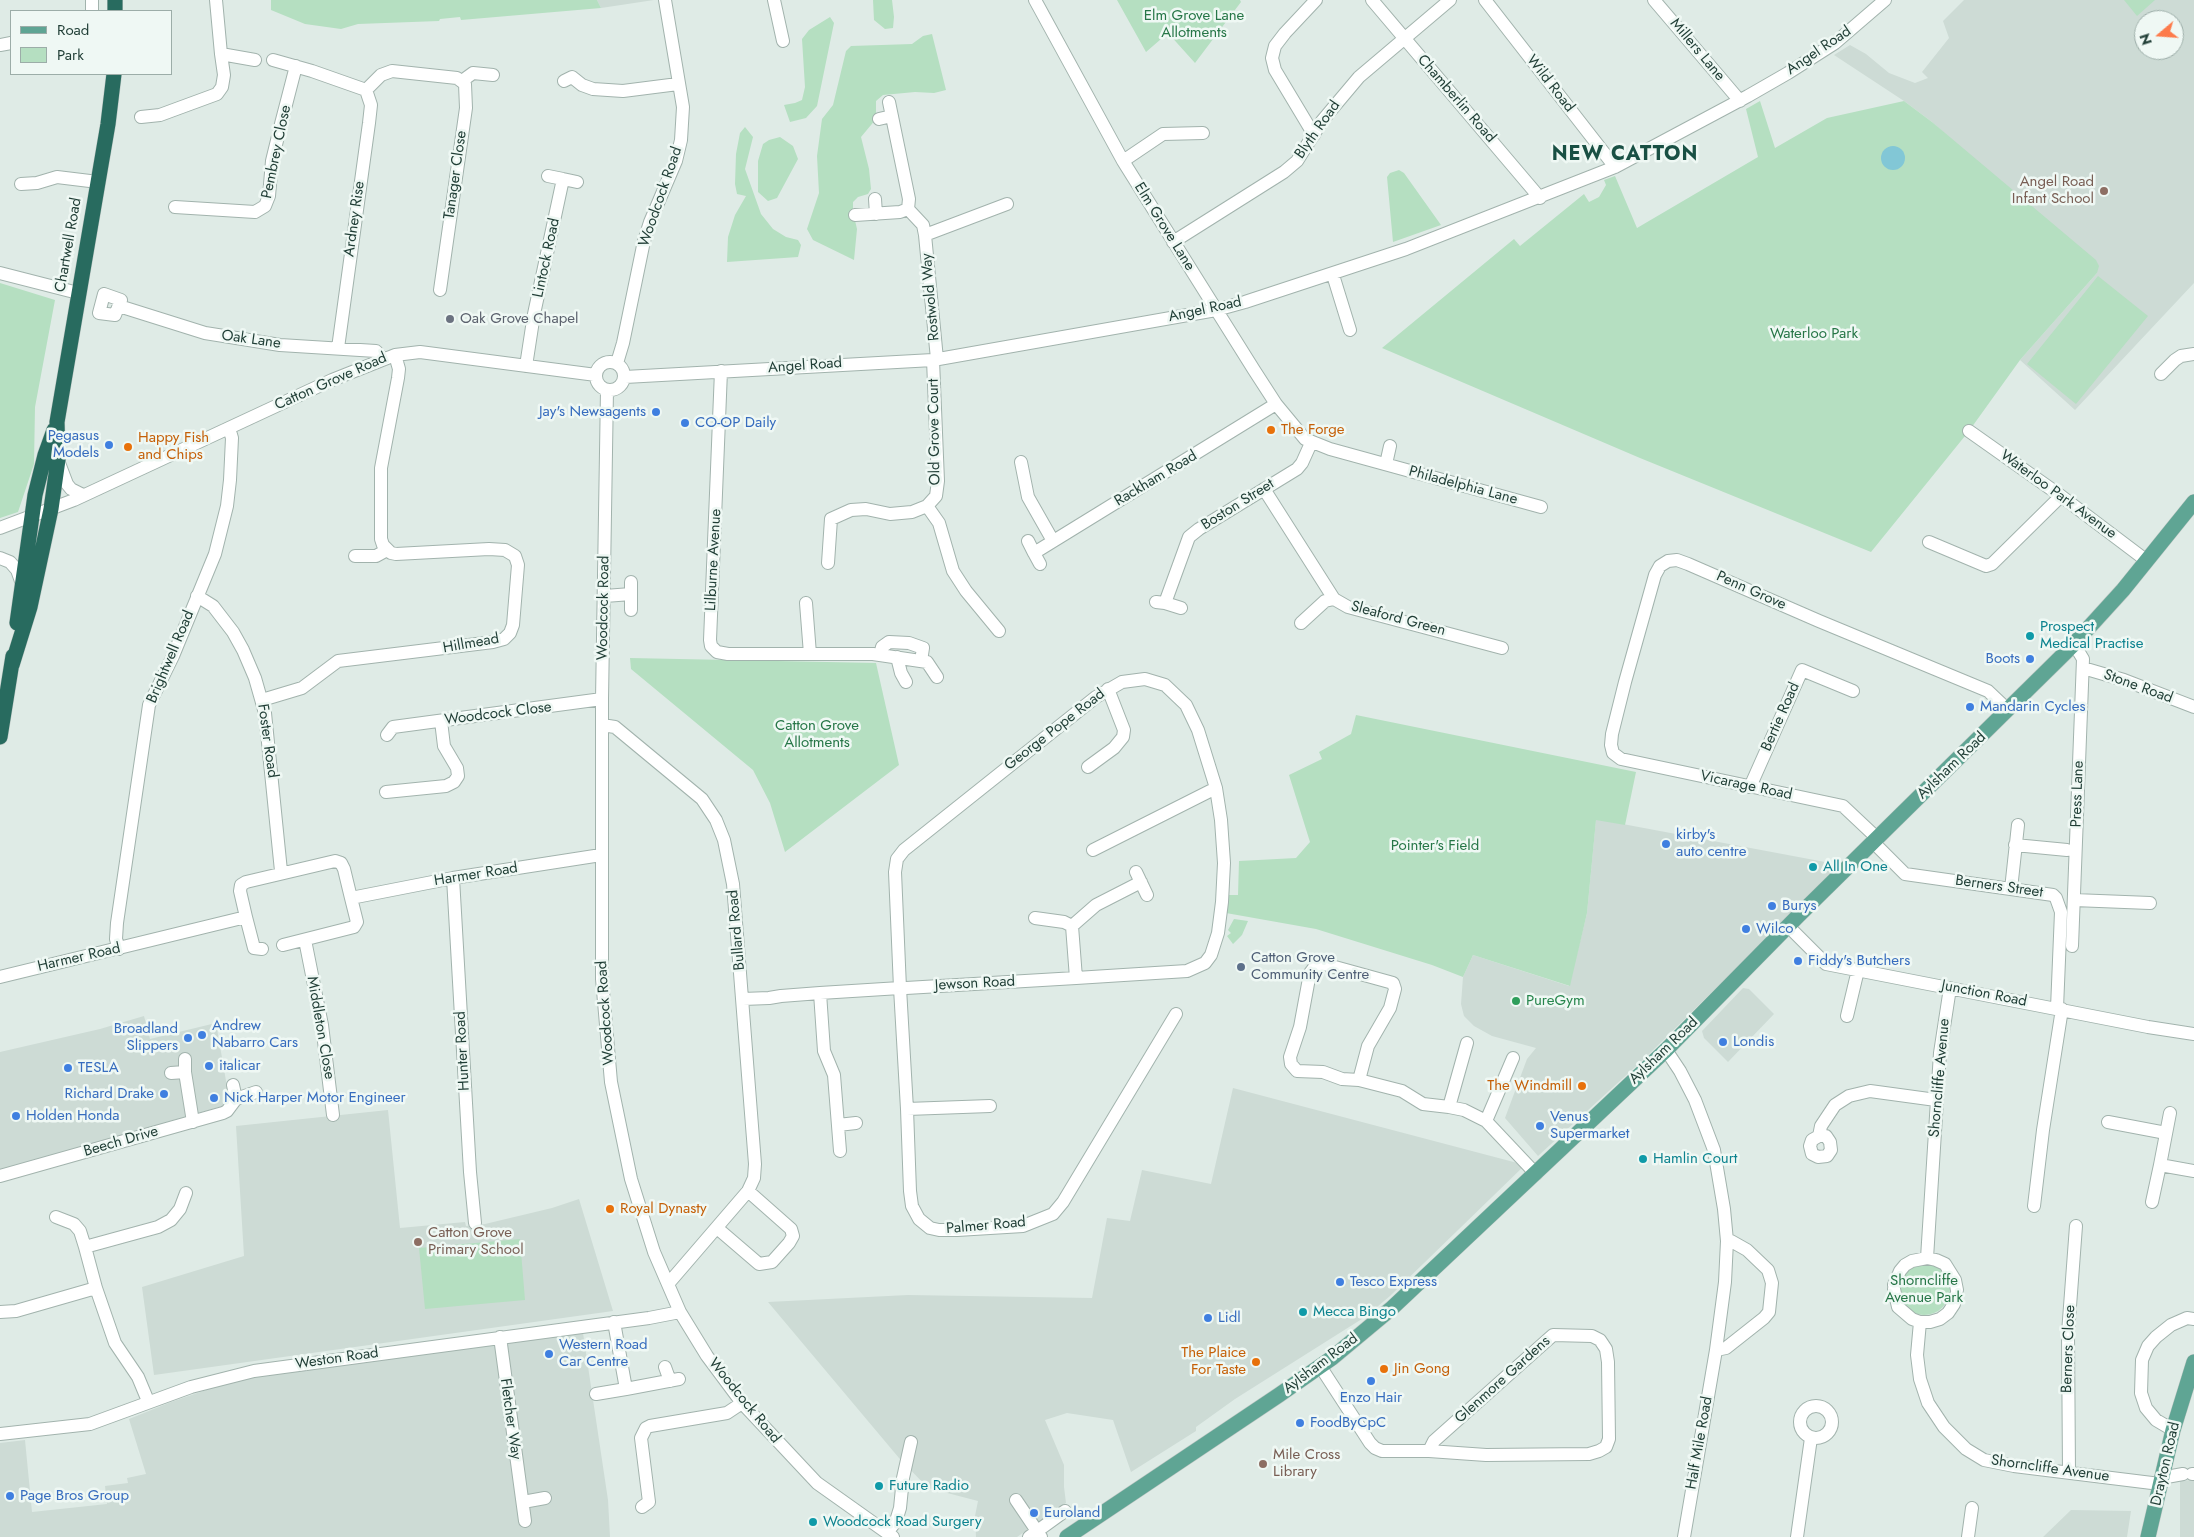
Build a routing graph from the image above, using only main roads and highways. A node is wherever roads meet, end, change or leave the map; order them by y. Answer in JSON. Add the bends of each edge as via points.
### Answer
{"nodes":[{"id":1,"x":114,"y":75,"type":"edge"},
{"id":2,"x":57,"y":422,"type":"junction"},
{"id":3,"x":2194,"y":502,"type":"edge"},
{"id":4,"x":12,"y":665,"type":"junction"},
{"id":5,"x":0,"y":736,"type":"edge"},
{"id":6,"x":2194,"y":1362,"type":"edge"},
{"id":7,"x":1072,"y":1535,"type":"edge"},
{"id":8,"x":2148,"y":1537,"type":"edge"}],
"edges":[{"from":1,"to":2,"type":"highway","name":"Chartwell Road"},
{"from":2,"to":4,"type":"highway","name":"Chartwell Road","via":[[35,495]]},
{"from":2,"to":4,"type":"highway","name":"Chartwell Road","via":[[58,460],[52,509],[30,607]]},
{"from":3,"to":7,"type":"main road","name":"Aylsham Road","via":[[2074,644],[1666,1050],[1392,1308],[1320,1366]]},
{"from":4,"to":5,"type":"highway"},
{"from":6,"to":8,"type":"main road","name":"Drayton Road","via":[[2173,1430]]}]}
